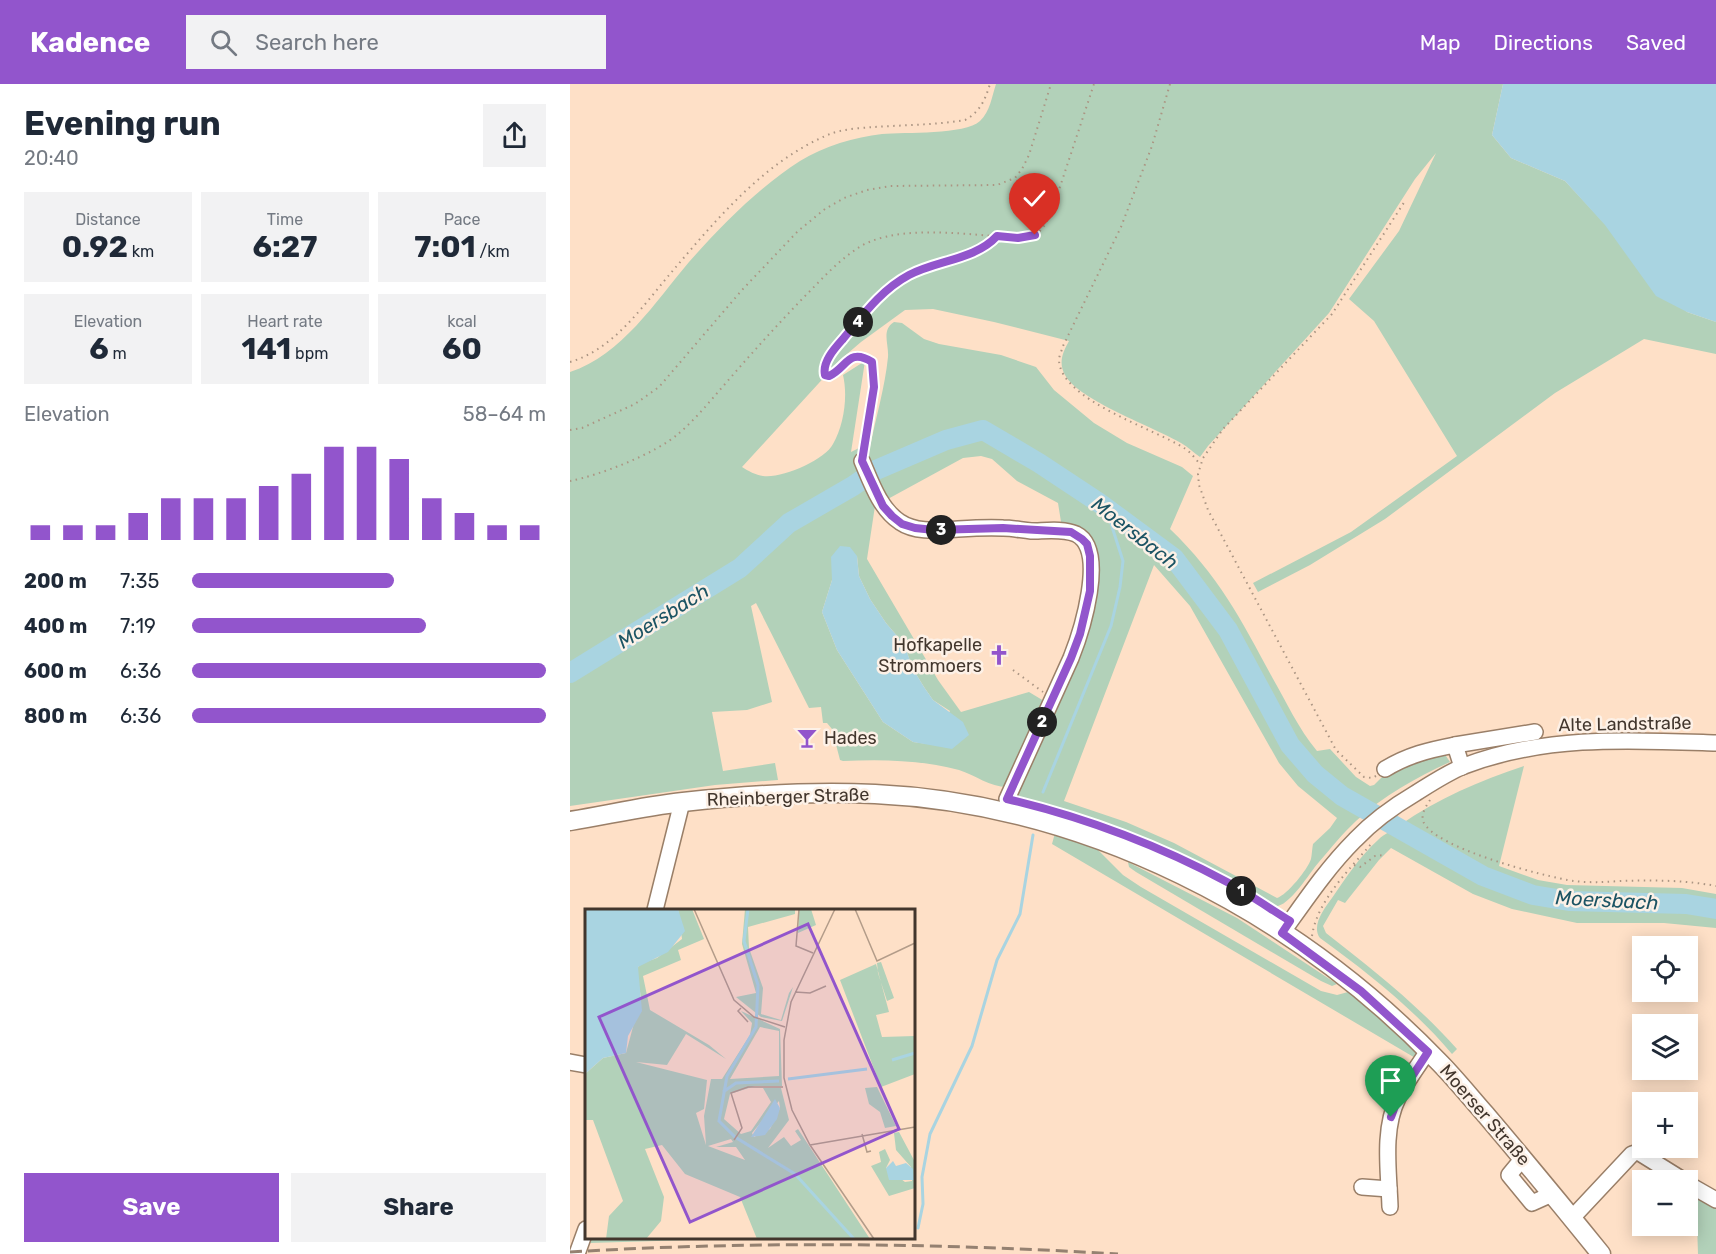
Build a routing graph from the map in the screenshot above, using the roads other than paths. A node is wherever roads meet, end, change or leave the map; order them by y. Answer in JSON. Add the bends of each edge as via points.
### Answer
{"nodes":[{"id":1,"x":865,"y":467,"type":"road end"},
{"id":2,"x":1535,"y":732,"type":"dead end"},
{"id":3,"x":1716,"y":743,"type":"edge"},
{"id":4,"x":1455,"y":745,"type":"junction"},
{"id":5,"x":1462,"y":767,"type":"junction"},
{"id":6,"x":1385,"y":769,"type":"road end"},
{"id":7,"x":682,"y":802,"type":"junction"},
{"id":8,"x":1007,"y":805,"type":"junction"},
{"id":9,"x":570,"y":822,"type":"edge"},
{"id":10,"x":655,"y":909,"type":"edge"},
{"id":11,"x":1286,"y":927,"type":"junction"},
{"id":12,"x":1428,"y":1052,"type":"junction"},
{"id":13,"x":570,"y":1062,"type":"edge"},
{"id":14,"x":585,"y":1065,"type":"edge"},
{"id":15,"x":1667,"y":1170,"type":"edge"},
{"id":16,"x":1362,"y":1187,"type":"dead end"},
{"id":17,"x":1389,"y":1189,"type":"junction"},
{"id":18,"x":1698,"y":1190,"type":"edge"},
{"id":19,"x":1716,"y":1200,"type":"edge"},
{"id":20,"x":1390,"y":1208,"type":"dead end"},
{"id":21,"x":1572,"y":1218,"type":"junction"},
{"id":22,"x":585,"y":1232,"type":"edge"},
{"id":23,"x":578,"y":1253,"type":"edge"},
{"id":24,"x":1601,"y":1254,"type":"edge"}],
"edges":[{"from":1,"to":8,"type":"street","via":[[880,498],[902,524],[934,530],[1003,528],[1071,532],[1087,544],[1090,591],[1080,634]]},
{"from":2,"to":4,"type":"street"},
{"from":3,"to":5,"type":"street","name":"Alte Landstraße","via":[[1645,740],[1549,744]]},
{"from":4,"to":5,"type":"street"},
{"from":4,"to":6,"type":"street","via":[[1403,758]]},
{"from":5,"to":11,"type":"street","name":"Alte Landstraße","via":[[1395,806],[1371,833],[1340,856]]},
{"from":7,"to":8,"type":"main road","name":"Rheinberger Straße","via":[[826,792]]},
{"from":7,"to":9,"type":"main road","name":"Rheinberger Straße"},
{"from":7,"to":10,"type":"street"},
{"from":8,"to":11,"type":"main road","name":"Moerser Straße","via":[[1143,858]]},
{"from":11,"to":12,"type":"main road","name":"Moerser Straße"},
{"from":12,"to":17,"type":"street","via":[[1398,1098],[1391,1117]]},
{"from":12,"to":21,"type":"main road","name":"Moerser Straße"},
{"from":13,"to":14,"type":"street"},
{"from":15,"to":21,"type":"street","via":[[1638,1152],[1632,1154]]},
{"from":16,"to":17,"type":"street"},
{"from":17,"to":20,"type":"street"},
{"from":18,"to":19,"type":"street"},
{"from":21,"to":24,"type":"main road","name":"Moerser Straße"},
{"from":22,"to":23,"type":"street"}]}
